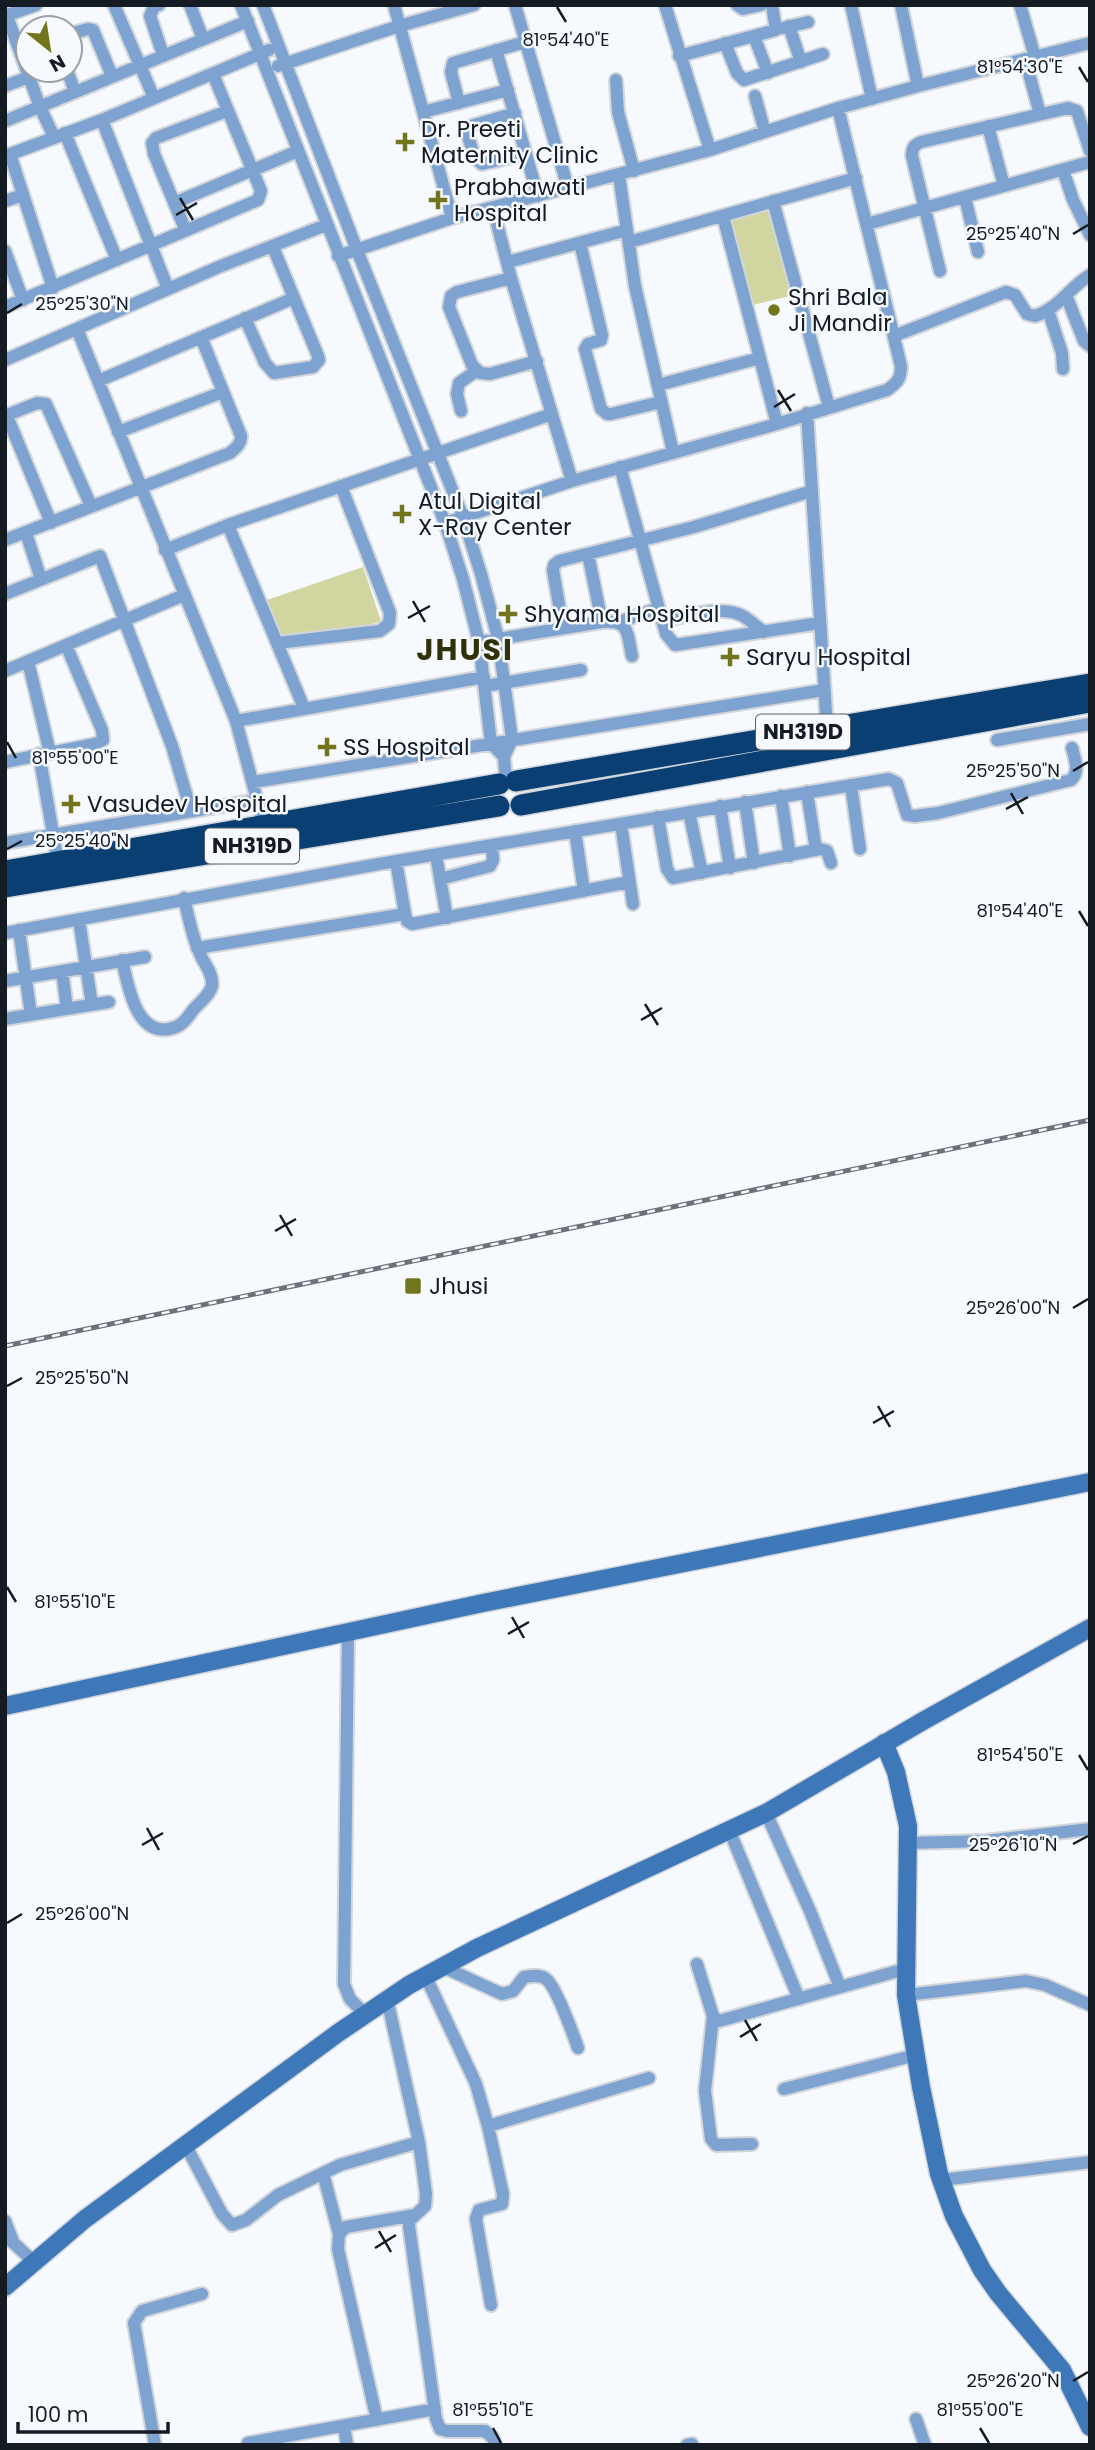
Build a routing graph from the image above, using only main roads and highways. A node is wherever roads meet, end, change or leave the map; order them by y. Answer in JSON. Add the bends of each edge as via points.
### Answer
{"nodes":[{"id":1,"x":1090,"y":684,"type":"edge"},
{"id":2,"x":1090,"y":702,"type":"edge"},
{"id":3,"x":507,"y":782,"type":"junction"},
{"id":4,"x":510,"y":805,"type":"junction"},
{"id":5,"x":5,"y":871,"type":"edge"},
{"id":6,"x":5,"y":887,"type":"edge"}],
"edges":[{"from":1,"to":3,"type":"highway","number":"NH319D"},
{"from":2,"to":4,"type":"highway"},
{"from":3,"to":4,"type":"highway","via":[[524,792]]},
{"from":3,"to":5,"type":"highway","number":"NH319D"},
{"from":4,"to":6,"type":"highway","number":"NH319D"}]}
